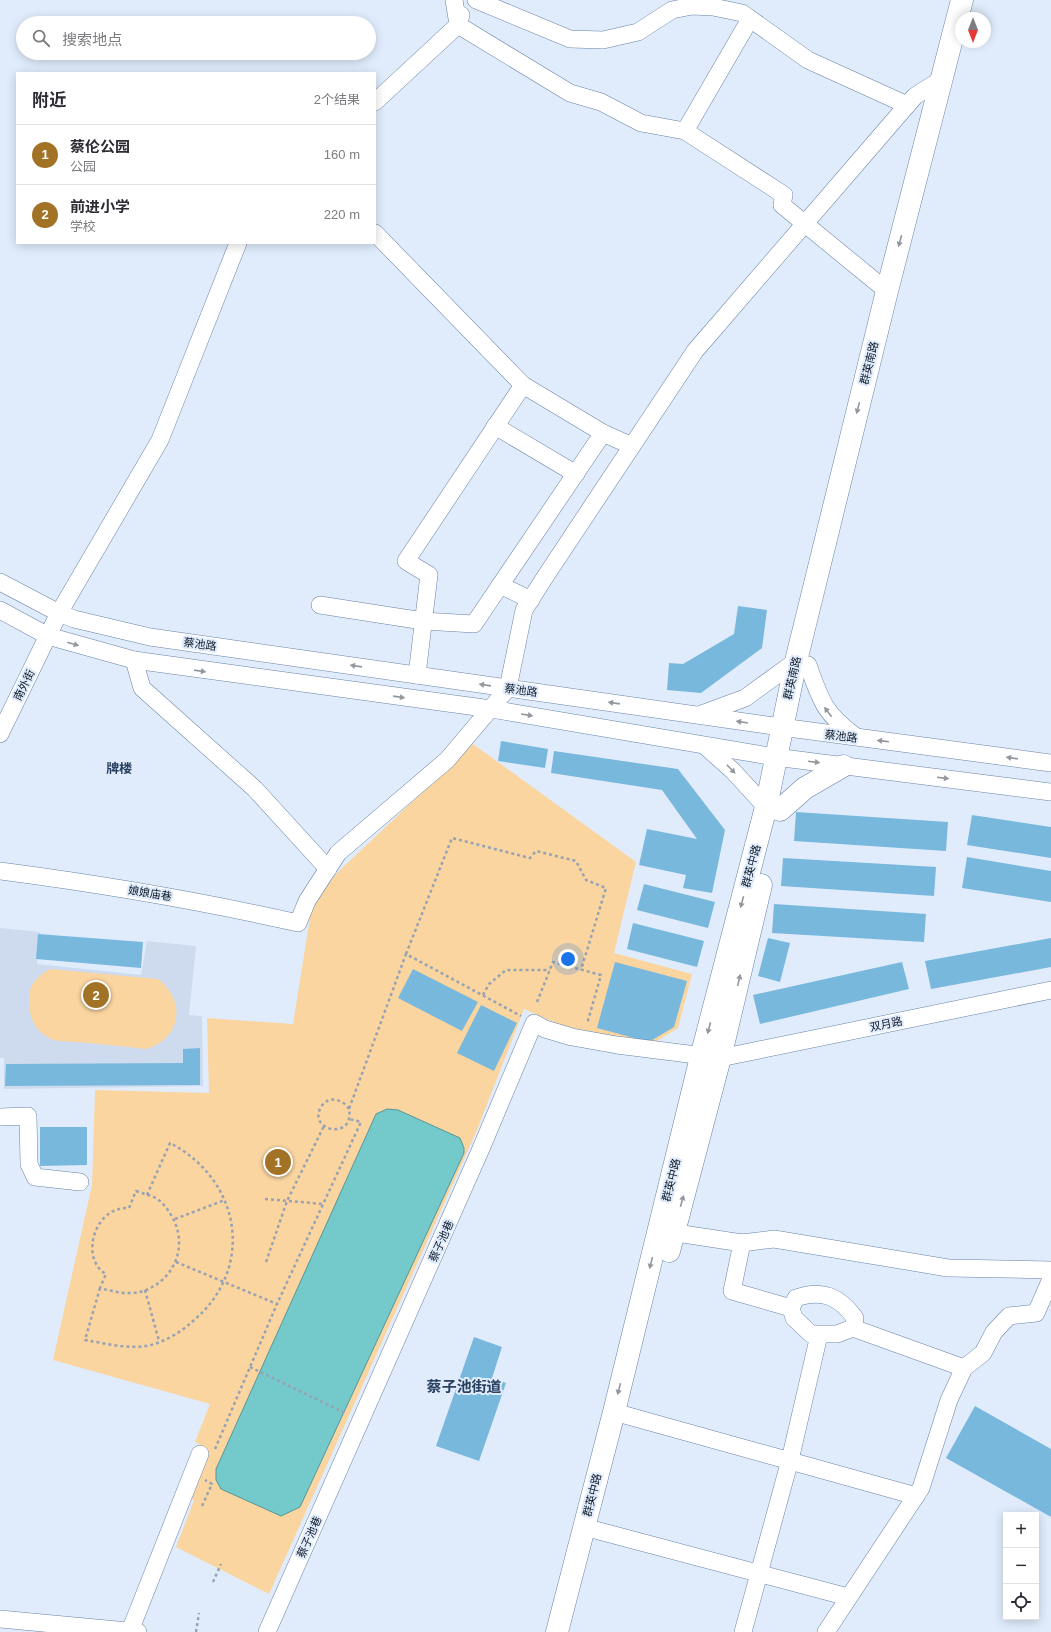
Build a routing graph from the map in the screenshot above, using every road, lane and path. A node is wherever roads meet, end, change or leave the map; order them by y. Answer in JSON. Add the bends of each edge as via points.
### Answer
{"nodes":[{"id":1,"x":454,"y":0,"type":"edge"},
{"id":2,"x":465,"y":0,"type":"edge"},
{"id":3,"x":476,"y":0,"type":"edge"},
{"id":4,"x":962,"y":0,"type":"edge"},
{"id":5,"x":974,"y":0,"type":"edge"},
{"id":6,"x":971,"y":12,"type":"edge"},
{"id":7,"x":750,"y":19,"type":"junction"},
{"id":8,"x":458,"y":25,"type":"junction"},
{"id":9,"x":962,"y":48,"type":"edge"},
{"id":10,"x":942,"y":79,"type":"junction"},
{"id":11,"x":376,"y":101,"type":"edge"},
{"id":12,"x":907,"y":105,"type":"junction"},
{"id":13,"x":685,"y":131,"type":"junction"},
{"id":14,"x":806,"y":223,"type":"junction"},
{"id":15,"x":376,"y":234,"type":"edge"},
{"id":16,"x":238,"y":244,"type":"edge"},
{"id":17,"x":887,"y":291,"type":"junction"},
{"id":18,"x":523,"y":385,"type":"junction"},
{"id":19,"x":495,"y":426,"type":"junction"},
{"id":20,"x":603,"y":433,"type":"junction"},
{"id":21,"x":632,"y":446,"type":"junction"},
{"id":22,"x":576,"y":474,"type":"junction"},
{"id":23,"x":0,"y":582,"type":"edge"},
{"id":24,"x":500,"y":585,"type":"junction"},
{"id":25,"x":531,"y":600,"type":"junction"},
{"id":26,"x":320,"y":605,"type":"dead end"},
{"id":27,"x":0,"y":610,"type":"edge"},
{"id":28,"x":59,"y":613,"type":"junction"},
{"id":29,"x":423,"y":621,"type":"junction"},
{"id":30,"x":48,"y":636,"type":"junction"},
{"id":31,"x":134,"y":660,"type":"junction"},
{"id":32,"x":802,"y":663,"type":"junction"},
{"id":33,"x":417,"y":675,"type":"junction"},
{"id":34,"x":508,"y":688,"type":"junction"},
{"id":35,"x":491,"y":709,"type":"junction"},
{"id":36,"x":698,"y":715,"type":"junction"},
{"id":37,"x":788,"y":728,"type":"junction"},
{"id":38,"x":0,"y":734,"type":"edge"},
{"id":39,"x":857,"y":738,"type":"junction"},
{"id":40,"x":701,"y":744,"type":"junction"},
{"id":41,"x":782,"y":758,"type":"junction"},
{"id":42,"x":1051,"y":763,"type":"edge"},
{"id":43,"x":842,"y":766,"type":"junction"},
{"id":44,"x":1051,"y":792,"type":"edge"},
{"id":45,"x":773,"y":809,"type":"junction"},
{"id":46,"x":328,"y":869,"type":"junction"},
{"id":47,"x":0,"y":871,"type":"edge"},
{"id":48,"x":406,"y":954,"type":"junction"},
{"id":49,"x":550,"y":970,"type":"junction"},
{"id":50,"x":581,"y":970,"type":"junction"},
{"id":51,"x":1051,"y":990,"type":"edge"},
{"id":52,"x":483,"y":996,"type":"junction"},
{"id":53,"x":537,"y":1002,"type":"dead end"},
{"id":54,"x":534,"y":1023,"type":"junction"},
{"id":55,"x":586,"y":1024,"type":"dead end"},
{"id":56,"x":711,"y":1057,"type":"junction"},
{"id":57,"x":349,"y":1109,"type":"junction"},
{"id":58,"x":0,"y":1117,"type":"edge"},
{"id":59,"x":349,"y":1119,"type":"junction"},
{"id":60,"x":324,"y":1126,"type":"junction"},
{"id":61,"x":80,"y":1182,"type":"dead end"},
{"id":62,"x":147,"y":1195,"type":"junction"},
{"id":63,"x":265,"y":1199,"type":"dead end"},
{"id":64,"x":225,"y":1200,"type":"junction"},
{"id":65,"x":287,"y":1201,"type":"junction"},
{"id":66,"x":323,"y":1204,"type":"junction"},
{"id":67,"x":175,"y":1219,"type":"junction"},
{"id":68,"x":666,"y":1232,"type":"junction"},
{"id":69,"x":742,"y":1243,"type":"junction"},
{"id":70,"x":176,"y":1262,"type":"junction"},
{"id":71,"x":266,"y":1262,"type":"dead end"},
{"id":72,"x":1051,"y":1270,"type":"edge"},
{"id":73,"x":1051,"y":1279,"type":"edge"},
{"id":74,"x":224,"y":1282,"type":"junction"},
{"id":75,"x":100,"y":1288,"type":"junction"},
{"id":76,"x":145,"y":1290,"type":"junction"},
{"id":77,"x":277,"y":1304,"type":"junction"},
{"id":78,"x":791,"y":1308,"type":"junction"},
{"id":79,"x":853,"y":1328,"type":"junction"},
{"id":80,"x":819,"y":1335,"type":"junction"},
{"id":81,"x":159,"y":1341,"type":"junction"},
{"id":82,"x":250,"y":1366,"type":"junction"},
{"id":83,"x":964,"y":1368,"type":"junction"},
{"id":84,"x":348,"y":1415,"type":"dead end"},
{"id":85,"x":620,"y":1415,"type":"junction"},
{"id":86,"x":207,"y":1452,"type":"joint"},
{"id":87,"x":790,"y":1460,"type":"junction"},
{"id":88,"x":202,"y":1478,"type":"dead end"},
{"id":89,"x":916,"y":1496,"type":"junction"},
{"id":90,"x":202,"y":1506,"type":"dead end"},
{"id":91,"x":591,"y":1529,"type":"junction"},
{"id":92,"x":221,"y":1564,"type":"dead end"},
{"id":93,"x":759,"y":1574,"type":"junction"},
{"id":94,"x":213,"y":1582,"type":"dead end"},
{"id":95,"x":848,"y":1597,"type":"junction"},
{"id":96,"x":199,"y":1613,"type":"dead end"},
{"id":97,"x":0,"y":1619,"type":"edge"},
{"id":98,"x":0,"y":1628,"type":"edge"},
{"id":99,"x":44,"y":1629,"type":"edge"},
{"id":100,"x":134,"y":1632,"type":"edge"},
{"id":101,"x":196,"y":1632,"type":"edge"},
{"id":102,"x":267,"y":1632,"type":"edge"},
{"id":103,"x":557,"y":1632,"type":"edge"},
{"id":104,"x":572,"y":1632,"type":"edge"},
{"id":105,"x":743,"y":1632,"type":"edge"},
{"id":106,"x":826,"y":1632,"type":"edge"}],
"edges":[{"from":1,"to":8,"type":"street"},
{"from":2,"to":8,"type":"street"},
{"from":3,"to":7,"type":"street","via":[[570,39],[603,40],[638,32],[672,10],[692,6],[742,13]]},
{"from":4,"to":10,"type":"main road","name":"群英南路"},
{"from":5,"to":6,"type":"main road"},
{"from":7,"to":12,"type":"street","via":[[808,60]]},
{"from":7,"to":13,"type":"street"},
{"from":8,"to":11,"type":"street"},
{"from":8,"to":13,"type":"street","via":[[570,93],[601,102],[641,123]]},
{"from":9,"to":32,"type":"main road","name":"群英南路"},
{"from":10,"to":12,"type":"street","via":[[915,96]]},
{"from":10,"to":17,"type":"main road","name":"群英南路","one_way":true},
{"from":12,"to":14,"type":"street"},
{"from":13,"to":14,"type":"street","via":[[784,195],[782,206]]},
{"from":14,"to":17,"type":"street"},
{"from":14,"to":21,"type":"street","via":[[695,351]]},
{"from":15,"to":18,"type":"street"},
{"from":16,"to":28,"type":"street","name":"南外街","via":[[160,440]]},
{"from":17,"to":32,"type":"main road","name":"群英南路","one_way":true},
{"from":18,"to":19,"type":"street"},
{"from":18,"to":20,"type":"street"},
{"from":19,"to":22,"type":"street"},
{"from":19,"to":29,"type":"street","via":[[406,561],[430,575]]},
{"from":20,"to":21,"type":"street"},
{"from":20,"to":22,"type":"street"},
{"from":21,"to":25,"type":"street"},
{"from":22,"to":24,"type":"street"},
{"from":23,"to":28,"type":"street","name":"蔡池路"},
{"from":24,"to":25,"type":"street"},
{"from":24,"to":29,"type":"street","via":[[474,624]]},
{"from":25,"to":34,"type":"street","via":[[524,610]]},
{"from":26,"to":29,"type":"street"},
{"from":27,"to":30,"type":"street"},
{"from":28,"to":30,"type":"street","name":"南外街"},
{"from":33,"to":28,"type":"street","name":"蔡池路","one_way":true,"via":[[150,637]]},
{"from":29,"to":33,"type":"street"},
{"from":30,"to":31,"type":"street","one_way":true},
{"from":30,"to":38,"type":"street","name":"南外街"},
{"from":31,"to":35,"type":"street","one_way":true},
{"from":31,"to":46,"type":"street","via":[[142,688],[254,789]]},
{"from":32,"to":36,"type":"street","via":[[744,698]]},
{"from":32,"to":37,"type":"main road","name":"群英南路"},
{"from":39,"to":32,"type":"street","one_way":true,"via":[[836,722]]},
{"from":34,"to":33,"type":"street","name":"蔡池路","one_way":true},
{"from":34,"to":35,"type":"street"},
{"from":36,"to":34,"type":"street","name":"蔡池路","one_way":true},
{"from":35,"to":40,"type":"street","one_way":true},
{"from":35,"to":46,"type":"street","via":[[447,760],[338,853]]},
{"from":37,"to":36,"type":"street","name":"蔡池路","one_way":true},
{"from":37,"to":39,"type":"street","name":"蔡池路"},
{"from":37,"to":41,"type":"main road","name":"群英中路"},
{"from":42,"to":39,"type":"street","name":"蔡池路","one_way":true},
{"from":40,"to":41,"type":"street"},
{"from":40,"to":45,"type":"street","one_way":true},
{"from":41,"to":43,"type":"street","one_way":true},
{"from":41,"to":45,"type":"main road","name":"群英中路"},
{"from":43,"to":44,"type":"street","one_way":true},
{"from":43,"to":45,"type":"main road"},
{"from":45,"to":56,"type":"main road","name":"群英中路"},
{"from":46,"to":47,"type":"street","name":"娘娘庙巷","via":[[307,901],[298,923],[148,893]]},
{"from":48,"to":50,"type":"path","via":[[452,838],[530,858],[536,852],[576,861],[586,880],[606,888]]},
{"from":48,"to":52,"type":"path"},
{"from":48,"to":57,"type":"path"},
{"from":49,"to":50,"type":"path","via":[[553,962]]},
{"from":49,"to":52,"type":"path","via":[[506,970],[489,984]]},
{"from":49,"to":53,"type":"path"},
{"from":50,"to":55,"type":"path","via":[[601,976]]},
{"from":51,"to":56,"type":"street","name":"双月路"},
{"from":52,"to":54,"type":"path"},
{"from":54,"to":56,"type":"street","via":[[572,1037]]},
{"from":54,"to":102,"type":"street","name":"蔡子池巷","via":[[467,1181]]},
{"from":56,"to":68,"type":"main road","name":"群英中路"},
{"from":57,"to":59,"type":"path"},
{"from":57,"to":60,"type":"path","via":[[346,1104],[332,1099],[323,1104],[319,1118]]},
{"from":58,"to":61,"type":"street","via":[[28,1116],[29,1164],[35,1177]]},
{"from":59,"to":60,"type":"path","via":[[339,1129]]},
{"from":59,"to":66,"type":"path","via":[[360,1122]]},
{"from":60,"to":65,"type":"path"},
{"from":62,"to":64,"type":"path","via":[[170,1143],[185,1151],[209,1172]]},
{"from":62,"to":67,"type":"path","via":[[165,1206]]},
{"from":62,"to":75,"type":"path","via":[[136,1192],[129,1208],[109,1213],[97,1224],[93,1236],[94,1260],[106,1274]]},
{"from":63,"to":65,"type":"path"},
{"from":64,"to":67,"type":"path"},
{"from":64,"to":74,"type":"path","via":[[228,1204],[234,1242]]},
{"from":65,"to":66,"type":"path"},
{"from":65,"to":71,"type":"path"},
{"from":66,"to":77,"type":"path"},
{"from":67,"to":70,"type":"path","via":[[180,1236]]},
{"from":68,"to":69,"type":"street"},
{"from":68,"to":85,"type":"main road","name":"群英中路"},
{"from":69,"to":72,"type":"street","via":[[774,1239],[948,1268]]},
{"from":69,"to":78,"type":"street","via":[[732,1291]]},
{"from":70,"to":74,"type":"path"},
{"from":70,"to":76,"type":"path","via":[[160,1282]]},
{"from":73,"to":83,"type":"street","via":[[1036,1313],[1009,1316],[994,1332],[983,1353]]},
{"from":74,"to":77,"type":"path"},
{"from":74,"to":81,"type":"path","via":[[207,1310],[181,1332]]},
{"from":75,"to":76,"type":"path","via":[[127,1293]]},
{"from":75,"to":81,"type":"path","via":[[85,1340],[119,1346],[146,1346]]},
{"from":76,"to":81,"type":"path"},
{"from":77,"to":82,"type":"path"},
{"from":78,"to":79,"type":"street","via":[[796,1298],[810,1293],[830,1296],[846,1306],[855,1318]]},
{"from":78,"to":80,"type":"street","via":[[794,1318],[801,1325],[811,1334]]},
{"from":79,"to":80,"type":"street","via":[[837,1334]]},
{"from":79,"to":83,"type":"street"},
{"from":80,"to":87,"type":"street"},
{"from":82,"to":84,"type":"path"},
{"from":82,"to":86,"type":"path"},
{"from":83,"to":89,"type":"street","via":[[949,1400],[921,1488]]},
{"from":85,"to":87,"type":"street"},
{"from":85,"to":91,"type":"main road","name":"群英中路"},
{"from":86,"to":100,"type":"street"},
{"from":87,"to":89,"type":"street"},
{"from":87,"to":93,"type":"street"},
{"from":88,"to":90,"type":"path","via":[[212,1484]]},
{"from":89,"to":95,"type":"street"},
{"from":91,"to":93,"type":"street"},
{"from":91,"to":103,"type":"main road","name":"群英中路"},
{"from":91,"to":104,"type":"main road","name":"群英中路"},
{"from":92,"to":94,"type":"path"},
{"from":93,"to":95,"type":"street"},
{"from":93,"to":105,"type":"street"},
{"from":95,"to":106,"type":"street"},
{"from":96,"to":101,"type":"path"},
{"from":97,"to":99,"type":"street"},
{"from":98,"to":99,"type":"street"},
{"from":99,"to":100,"type":"street"}]}
